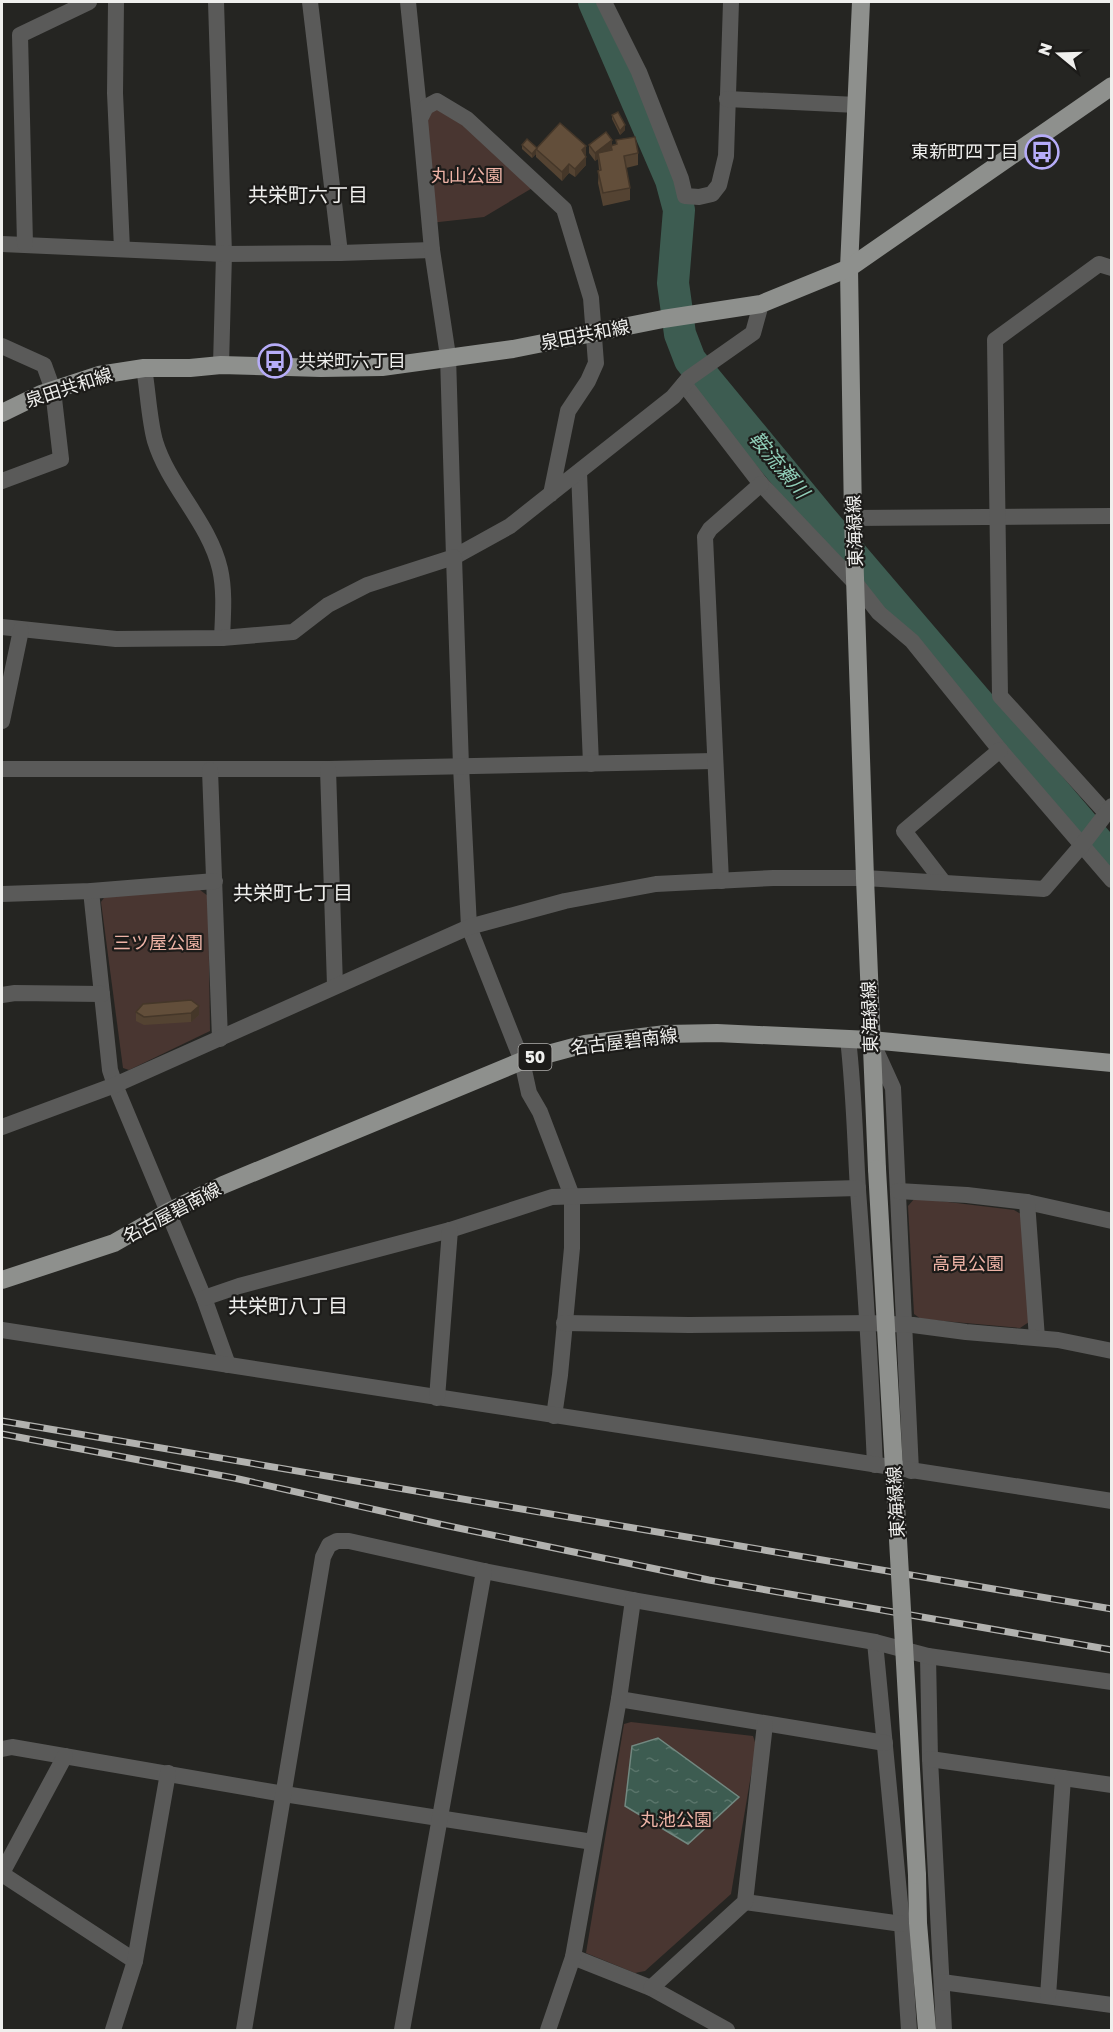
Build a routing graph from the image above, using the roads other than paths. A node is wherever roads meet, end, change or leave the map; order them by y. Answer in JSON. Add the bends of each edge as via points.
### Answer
{"nodes":[{"id":1,"x":89,"y":2,"type":"edge"},
{"id":2,"x":116,"y":2,"type":"edge"},
{"id":3,"x":216,"y":2,"type":"edge"},
{"id":4,"x":310,"y":2,"type":"edge"},
{"id":5,"x":408,"y":2,"type":"edge"},
{"id":6,"x":604,"y":2,"type":"edge"},
{"id":7,"x":731,"y":2,"type":"edge"},
{"id":8,"x":861,"y":2,"type":"edge"},
{"id":9,"x":1112,"y":86,"type":"edge"},
{"id":10,"x":727,"y":99,"type":"junction"},
{"id":11,"x":857,"y":105,"type":"junction"},
{"id":12,"x":420,"y":120,"type":"junction"},
{"id":13,"x":2,"y":244,"type":"edge"},
{"id":14,"x":25,"y":244,"type":"junction"},
{"id":15,"x":122,"y":249,"type":"junction"},
{"id":16,"x":432,"y":250,"type":"junction"},
{"id":17,"x":340,"y":253,"type":"junction"},
{"id":18,"x":224,"y":254,"type":"junction"},
{"id":19,"x":849,"y":268,"type":"junction"},
{"id":20,"x":1112,"y":268,"type":"edge"},
{"id":21,"x":760,"y":304,"type":"junction"},
{"id":22,"x":595,"y":333,"type":"junction"},
{"id":23,"x":2,"y":346,"type":"edge"},
{"id":24,"x":448,"y":357,"type":"junction"},
{"id":25,"x":221,"y":365,"type":"junction"},
{"id":26,"x":144,"y":368,"type":"junction"},
{"id":27,"x":686,"y":381,"type":"junction"},
{"id":28,"x":53,"y":390,"type":"junction"},
{"id":29,"x":2,"y":412,"type":"edge"},
{"id":30,"x":579,"y":472,"type":"junction"},
{"id":31,"x":2,"y":481,"type":"edge"},
{"id":32,"x":761,"y":484,"type":"junction"},
{"id":33,"x":551,"y":494,"type":"junction"},
{"id":34,"x":1112,"y":516,"type":"edge"},
{"id":35,"x":998,"y":518,"type":"junction"},
{"id":36,"x":854,"y":524,"type":"junction"},
{"id":37,"x":454,"y":557,"type":"junction"},
{"id":38,"x":856,"y":579,"type":"junction"},
{"id":39,"x":2,"y":627,"type":"edge"},
{"id":40,"x":21,"y":630,"type":"junction"},
{"id":41,"x":222,"y":638,"type":"junction"},
{"id":42,"x":2,"y":721,"type":"edge"},
{"id":43,"x":1000,"y":750,"type":"junction"},
{"id":44,"x":714,"y":761,"type":"junction"},
{"id":45,"x":591,"y":764,"type":"junction"},
{"id":46,"x":461,"y":766,"type":"junction"},
{"id":47,"x":2,"y":769,"type":"edge"},
{"id":48,"x":328,"y":770,"type":"junction"},
{"id":49,"x":210,"y":771,"type":"junction"},
{"id":50,"x":1107,"y":813,"type":"edge"},
{"id":51,"x":1084,"y":843,"type":"junction"},
{"id":52,"x":865,"y":878,"type":"junction"},
{"id":53,"x":1112,"y":880,"type":"edge"},
{"id":54,"x":215,"y":881,"type":"junction"},
{"id":55,"x":721,"y":881,"type":"junction"},
{"id":56,"x":944,"y":883,"type":"junction"},
{"id":57,"x":91,"y":891,"type":"junction"},
{"id":58,"x":2,"y":894,"type":"edge"},
{"id":59,"x":470,"y":927,"type":"junction"},
{"id":60,"x":335,"y":986,"type":"junction"},
{"id":61,"x":102,"y":994,"type":"junction"},
{"id":62,"x":2,"y":995,"type":"edge"},
{"id":63,"x":220,"y":1040,"type":"junction"},
{"id":64,"x":848,"y":1040,"type":"junction"},
{"id":65,"x":871,"y":1040,"type":"junction"},
{"id":66,"x":522,"y":1061,"type":"junction"},
{"id":67,"x":1112,"y":1063,"type":"edge"},
{"id":68,"x":115,"y":1085,"type":"junction"},
{"id":69,"x":2,"y":1127,"type":"edge"},
{"id":70,"x":858,"y":1188,"type":"junction"},
{"id":71,"x":898,"y":1191,"type":"junction"},
{"id":72,"x":572,"y":1196,"type":"junction"},
{"id":73,"x":1027,"y":1202,"type":"junction"},
{"id":74,"x":168,"y":1212,"type":"junction"},
{"id":75,"x":1112,"y":1221,"type":"edge"},
{"id":76,"x":450,"y":1230,"type":"junction"},
{"id":77,"x":2,"y":1280,"type":"edge"},
{"id":78,"x":204,"y":1298,"type":"junction"},
{"id":79,"x":564,"y":1323,"type":"junction"},
{"id":80,"x":869,"y":1323,"type":"junction"},
{"id":81,"x":905,"y":1325,"type":"junction"},
{"id":82,"x":2,"y":1330,"type":"edge"},
{"id":83,"x":1037,"y":1338,"type":"junction"},
{"id":84,"x":1112,"y":1351,"type":"edge"},
{"id":85,"x":228,"y":1365,"type":"junction"},
{"id":86,"x":437,"y":1398,"type":"junction"},
{"id":87,"x":554,"y":1416,"type":"junction"},
{"id":88,"x":874,"y":1465,"type":"junction"},
{"id":89,"x":911,"y":1471,"type":"junction"},
{"id":90,"x":1112,"y":1501,"type":"edge"},
{"id":91,"x":484,"y":1571,"type":"junction"},
{"id":92,"x":633,"y":1600,"type":"junction"},
{"id":93,"x":876,"y":1642,"type":"junction"},
{"id":94,"x":928,"y":1656,"type":"junction"},
{"id":95,"x":1112,"y":1682,"type":"edge"},
{"id":96,"x":619,"y":1699,"type":"junction"},
{"id":97,"x":765,"y":1724,"type":"junction"},
{"id":98,"x":885,"y":1743,"type":"junction"},
{"id":99,"x":2,"y":1749,"type":"edge"},
{"id":100,"x":65,"y":1756,"type":"junction"},
{"id":101,"x":930,"y":1759,"type":"junction"},
{"id":102,"x":168,"y":1773,"type":"junction"},
{"id":103,"x":1063,"y":1778,"type":"junction"},
{"id":104,"x":1112,"y":1785,"type":"edge"},
{"id":105,"x":284,"y":1794,"type":"junction"},
{"id":106,"x":441,"y":1818,"type":"junction"},
{"id":107,"x":593,"y":1842,"type":"junction"},
{"id":108,"x":2,"y":1874,"type":"edge"},
{"id":109,"x":745,"y":1902,"type":"junction"},
{"id":110,"x":903,"y":1924,"type":"junction"},
{"id":111,"x":573,"y":1957,"type":"junction"},
{"id":112,"x":135,"y":1961,"type":"junction"},
{"id":113,"x":942,"y":1982,"type":"junction"},
{"id":114,"x":651,"y":1988,"type":"junction"},
{"id":115,"x":1048,"y":1996,"type":"junction"},
{"id":116,"x":1112,"y":2005,"type":"edge"},
{"id":117,"x":113,"y":2031,"type":"edge"},
{"id":118,"x":244,"y":2031,"type":"edge"},
{"id":119,"x":402,"y":2031,"type":"edge"},
{"id":120,"x":548,"y":2031,"type":"edge"},
{"id":121,"x":727,"y":2031,"type":"edge"},
{"id":122,"x":909,"y":2031,"type":"edge"},
{"id":123,"x":927,"y":2031,"type":"edge"},
{"id":124,"x":944,"y":2031,"type":"edge"}],
"edges":[{"from":1,"to":14,"type":"street","via":[[20,35]]},
{"from":2,"to":15,"type":"street"},
{"from":3,"to":18,"type":"street"},
{"from":4,"to":17,"type":"street"},
{"from":5,"to":12,"type":"street"},
{"from":6,"to":10,"type":"street","via":[[639,72],[685,196],[712,194],[719,185],[726,156]]},
{"from":7,"to":10,"type":"street"},
{"from":8,"to":11,"type":"main road","name":"東海緑線"},
{"from":9,"to":19,"type":"main road","name":"泉田共和線"},
{"from":10,"to":11,"type":"street"},
{"from":11,"to":19,"type":"main road","name":"東海緑線"},
{"from":12,"to":16,"type":"street"},
{"from":12,"to":22,"type":"street","via":[[426,107],[437,100],[447,106],[564,209],[591,298]]},
{"from":13,"to":14,"type":"street"},
{"from":14,"to":15,"type":"street"},
{"from":15,"to":18,"type":"street"},
{"from":16,"to":17,"type":"street"},
{"from":16,"to":24,"type":"street"},
{"from":17,"to":18,"type":"street"},
{"from":18,"to":25,"type":"street"},
{"from":19,"to":21,"type":"main road","name":"泉田共和線"},
{"from":19,"to":36,"type":"main road","name":"東海緑線"},
{"from":20,"to":35,"type":"street","via":[[1099,264],[995,340]]},
{"from":21,"to":22,"type":"main road","name":"泉田共和線"},
{"from":21,"to":27,"type":"street","via":[[753,333]]},
{"from":22,"to":24,"type":"main road","name":"泉田共和線"},
{"from":22,"to":33,"type":"street","via":[[597,363],[568,411]]},
{"from":23,"to":28,"type":"street","via":[[44,365]]},
{"from":24,"to":25,"type":"main road","name":"泉田共和線","via":[[382,367]]},
{"from":24,"to":37,"type":"street"},
{"from":25,"to":26,"type":"main road","name":"泉田共和線"},
{"from":26,"to":28,"type":"main road","name":"泉田共和線","via":[[99,375]]},
{"from":26,"to":41,"type":"street","via":[[155,441],[210,541],[220,567]]},
{"from":27,"to":30,"type":"street","via":[[673,397]]},
{"from":27,"to":32,"type":"street"},
{"from":28,"to":29,"type":"main road","name":"泉田共和線"},
{"from":28,"to":31,"type":"street","via":[[61,459]]},
{"from":30,"to":33,"type":"street"},
{"from":30,"to":45,"type":"street"},
{"from":32,"to":38,"type":"street"},
{"from":32,"to":44,"type":"street","via":[[705,537]]},
{"from":33,"to":37,"type":"street","via":[[510,526]]},
{"from":34,"to":35,"type":"street"},
{"from":35,"to":36,"type":"street"},
{"from":35,"to":50,"type":"street","via":[[1000,696]]},
{"from":36,"to":38,"type":"main road","name":"東海緑線"},
{"from":37,"to":41,"type":"street","via":[[367,585],[328,605],[293,632]]},
{"from":37,"to":46,"type":"street"},
{"from":38,"to":43,"type":"street","via":[[879,613],[912,641]]},
{"from":38,"to":52,"type":"main road","name":"東海緑線"},
{"from":39,"to":40,"type":"street"},
{"from":40,"to":41,"type":"street","via":[[116,639]]},
{"from":40,"to":42,"type":"street"},
{"from":43,"to":51,"type":"street"},
{"from":43,"to":56,"type":"street","via":[[904,831]]},
{"from":44,"to":45,"type":"street"},
{"from":44,"to":55,"type":"street"},
{"from":45,"to":46,"type":"street"},
{"from":46,"to":48,"type":"street"},
{"from":46,"to":59,"type":"street"},
{"from":47,"to":49,"type":"street"},
{"from":48,"to":49,"type":"street"},
{"from":48,"to":60,"type":"street"},
{"from":49,"to":54,"type":"street"},
{"from":50,"to":51,"type":"street"},
{"from":51,"to":53,"type":"street"},
{"from":51,"to":56,"type":"street","via":[[1044,889]]},
{"from":52,"to":55,"type":"street"},
{"from":52,"to":56,"type":"street"},
{"from":52,"to":65,"type":"main road","name":"東海緑線"},
{"from":54,"to":57,"type":"street"},
{"from":54,"to":63,"type":"street"},
{"from":55,"to":59,"type":"street","via":[[633,888],[565,901]]},
{"from":57,"to":58,"type":"street"},
{"from":57,"to":61,"type":"street"},
{"from":59,"to":60,"type":"street"},
{"from":59,"to":66,"type":"street"},
{"from":60,"to":63,"type":"street"},
{"from":61,"to":62,"type":"street"},
{"from":61,"to":68,"type":"street"},
{"from":63,"to":68,"type":"street"},
{"from":64,"to":65,"type":"main road","name":"名古屋碧南線","number":"50"},
{"from":64,"to":66,"type":"main road","name":"名古屋碧南線","number":"50","via":[[666,1034],[585,1044]]},
{"from":64,"to":70,"type":"street"},
{"from":65,"to":67,"type":"main road","name":"名古屋碧南線","number":"50"},
{"from":65,"to":71,"type":"street","via":[[893,1088]]},
{"from":65,"to":123,"type":"main road","name":"東海緑線","bridge":true},
{"from":66,"to":72,"type":"street","via":[[529,1093]]},
{"from":66,"to":74,"type":"main road","name":"名古屋碧南線","number":"50","via":[[223,1185]]},
{"from":68,"to":69,"type":"street"},
{"from":68,"to":74,"type":"street"},
{"from":70,"to":72,"type":"street"},
{"from":70,"to":80,"type":"street"},
{"from":71,"to":73,"type":"street"},
{"from":71,"to":81,"type":"street"},
{"from":72,"to":76,"type":"street","via":[[552,1197]]},
{"from":72,"to":79,"type":"street","via":[[572,1248]]},
{"from":73,"to":75,"type":"street"},
{"from":73,"to":83,"type":"street"},
{"from":74,"to":77,"type":"main road","name":"名古屋碧南線","number":"50","via":[[114,1243]]},
{"from":74,"to":78,"type":"street"},
{"from":76,"to":78,"type":"street"},
{"from":76,"to":86,"type":"street"},
{"from":78,"to":85,"type":"street"},
{"from":79,"to":80,"type":"street","via":[[689,1326]]},
{"from":79,"to":87,"type":"street"},
{"from":80,"to":81,"type":"street"},
{"from":80,"to":88,"type":"street"},
{"from":81,"to":83,"type":"street"},
{"from":81,"to":89,"type":"street"},
{"from":82,"to":85,"type":"street"},
{"from":83,"to":84,"type":"street"},
{"from":85,"to":86,"type":"street"},
{"from":86,"to":87,"type":"street"},
{"from":87,"to":88,"type":"street"},
{"from":88,"to":89,"type":"street"},
{"from":89,"to":90,"type":"street"},
{"from":91,"to":92,"type":"street"},
{"from":91,"to":105,"type":"street","via":[[350,1541],[337,1540],[329,1545],[323,1557]]},
{"from":91,"to":106,"type":"street"},
{"from":92,"to":93,"type":"street"},
{"from":92,"to":96,"type":"street"},
{"from":93,"to":94,"type":"street"},
{"from":93,"to":98,"type":"street"},
{"from":94,"to":95,"type":"street"},
{"from":94,"to":101,"type":"street"},
{"from":96,"to":97,"type":"street"},
{"from":96,"to":107,"type":"street"},
{"from":97,"to":98,"type":"street"},
{"from":97,"to":109,"type":"street"},
{"from":98,"to":110,"type":"street"},
{"from":99,"to":100,"type":"street","via":[[12,1746]]},
{"from":100,"to":102,"type":"street"},
{"from":100,"to":108,"type":"street"},
{"from":101,"to":103,"type":"street"},
{"from":101,"to":113,"type":"street"},
{"from":102,"to":105,"type":"street"},
{"from":102,"to":112,"type":"street"},
{"from":103,"to":104,"type":"street"},
{"from":103,"to":115,"type":"street"},
{"from":105,"to":106,"type":"street"},
{"from":105,"to":118,"type":"street"},
{"from":106,"to":107,"type":"street"},
{"from":106,"to":119,"type":"street"},
{"from":107,"to":111,"type":"street"},
{"from":108,"to":112,"type":"street"},
{"from":109,"to":110,"type":"street"},
{"from":109,"to":114,"type":"street"},
{"from":110,"to":122,"type":"street"},
{"from":111,"to":114,"type":"street"},
{"from":111,"to":120,"type":"street"},
{"from":112,"to":117,"type":"street"},
{"from":113,"to":115,"type":"street"},
{"from":113,"to":124,"type":"street"},
{"from":114,"to":121,"type":"street"},
{"from":115,"to":116,"type":"street"}]}
